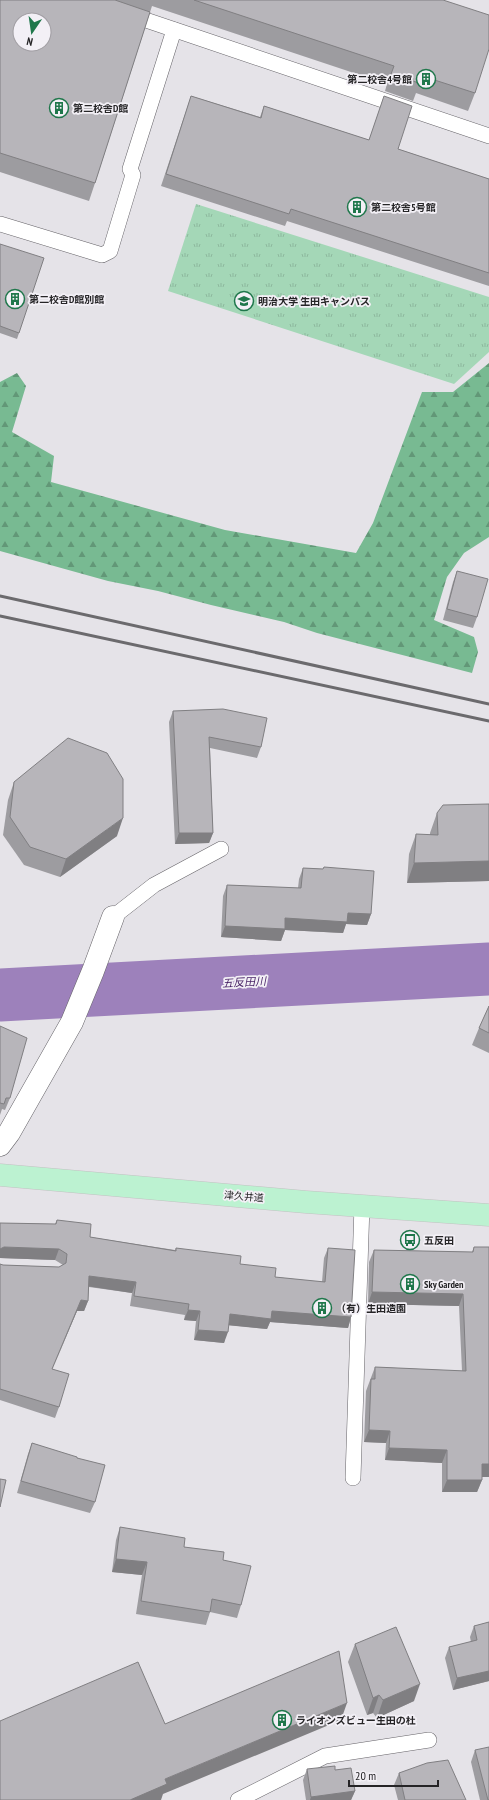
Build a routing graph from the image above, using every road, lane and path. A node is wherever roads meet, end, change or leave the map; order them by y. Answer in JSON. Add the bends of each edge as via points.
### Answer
{"nodes":[{"id":1,"x":115,"y":10,"type":"edge"},
{"id":2,"x":174,"y":30,"type":"junction"},
{"id":3,"x":489,"y":136,"type":"edge"},
{"id":4,"x":0,"y":224,"type":"edge"},
{"id":5,"x":221,"y":849,"type":"dead end"},
{"id":6,"x":113,"y":917,"type":"joint"},
{"id":7,"x":0,"y":1144,"type":"edge"},
{"id":8,"x":0,"y":1175,"type":"edge"},
{"id":9,"x":362,"y":1205,"type":"junction"},
{"id":10,"x":489,"y":1215,"type":"edge"},
{"id":11,"x":354,"y":1478,"type":"dead end"},
{"id":12,"x":429,"y":1740,"type":"dead end"},
{"id":13,"x":238,"y":1800,"type":"edge"}],
"edges":[{"from":1,"to":2,"type":"lane"},
{"from":2,"to":3,"type":"lane"},
{"from":2,"to":4,"type":"lane","via":[[130,169],[133,174],[110,251],[102,255]]},
{"from":5,"to":6,"type":"lane","via":[[154,884]]},
{"from":6,"to":7,"type":"street","via":[[72,1022],[9,1133]]},
{"from":8,"to":9,"type":"main road","name":"津久井道"},
{"from":9,"to":10,"type":"main road","name":"津久井道"},
{"from":9,"to":11,"type":"lane"},
{"from":12,"to":13,"type":"lane","via":[[325,1756]]}]}
